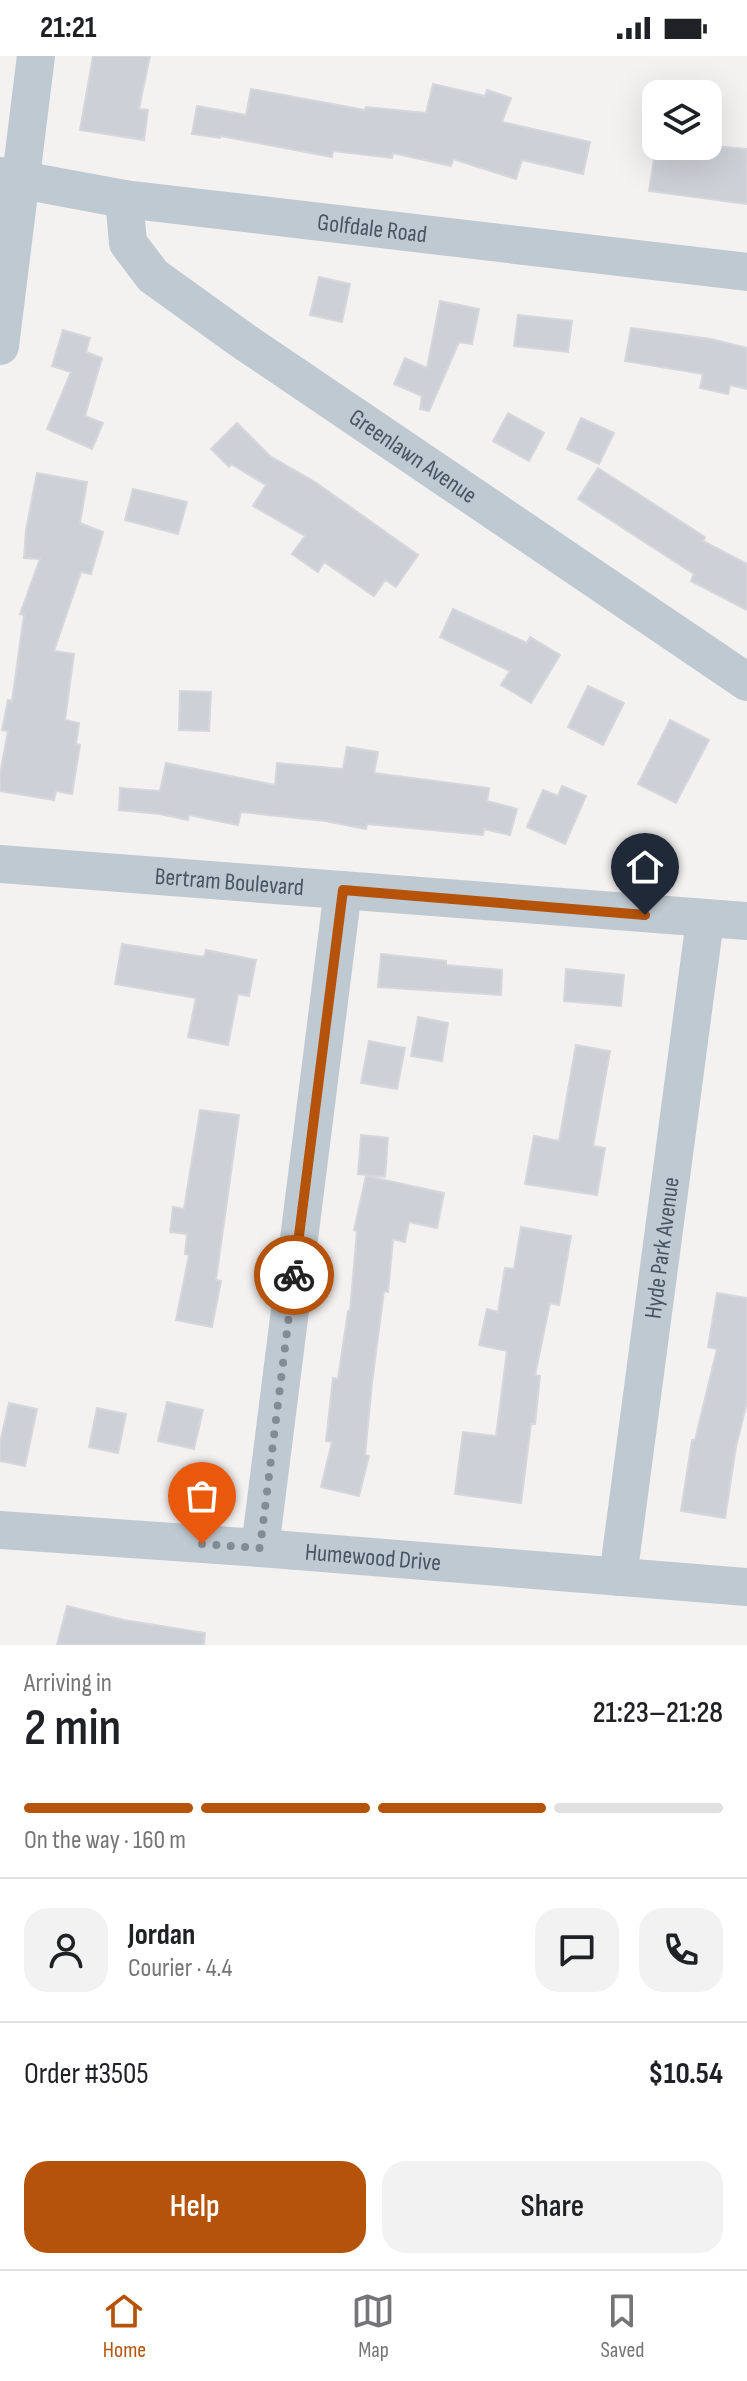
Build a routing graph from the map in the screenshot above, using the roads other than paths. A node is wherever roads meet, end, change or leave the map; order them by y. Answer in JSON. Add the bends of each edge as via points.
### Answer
{"nodes":[{"id":1,"x":36,"y":56,"type":"edge"},
{"id":2,"x":10,"y":177,"type":"edge"},
{"id":3,"x":124,"y":199,"type":"junction"},
{"id":4,"x":747,"y":272,"type":"edge"},
{"id":5,"x":0,"y":346,"type":"edge"},
{"id":6,"x":747,"y":682,"type":"edge"},
{"id":7,"x":0,"y":864,"type":"edge"},
{"id":8,"x":343,"y":890,"type":"junction"},
{"id":9,"x":705,"y":920,"type":"junction"},
{"id":10,"x":747,"y":921,"type":"edge"},
{"id":11,"x":0,"y":1530,"type":"edge"},
{"id":12,"x":260,"y":1548,"type":"junction"},
{"id":13,"x":618,"y":1577,"type":"junction"},
{"id":14,"x":747,"y":1587,"type":"edge"}],
"edges":[{"from":1,"to":2,"type":"street"},
{"from":2,"to":3,"type":"street","name":"Golfdale Road"},
{"from":2,"to":5,"type":"street"},
{"from":3,"to":4,"type":"street","name":"Golfdale Road"},
{"from":3,"to":6,"type":"street","name":"Greenlawn Avenue","via":[[128,243],[153,276]]},
{"from":7,"to":8,"type":"street","name":"Bertram Boulevard"},
{"from":8,"to":9,"type":"street","name":"Bertram Boulevard"},
{"from":8,"to":12,"type":"street"},
{"from":9,"to":10,"type":"street","name":"Bertram Boulevard"},
{"from":9,"to":13,"type":"street","name":"Hyde Park Avenue"},
{"from":11,"to":12,"type":"street","name":"Humewood Drive"},
{"from":12,"to":13,"type":"street","name":"Humewood Drive"},
{"from":13,"to":14,"type":"street","name":"Humewood Drive"}]}
